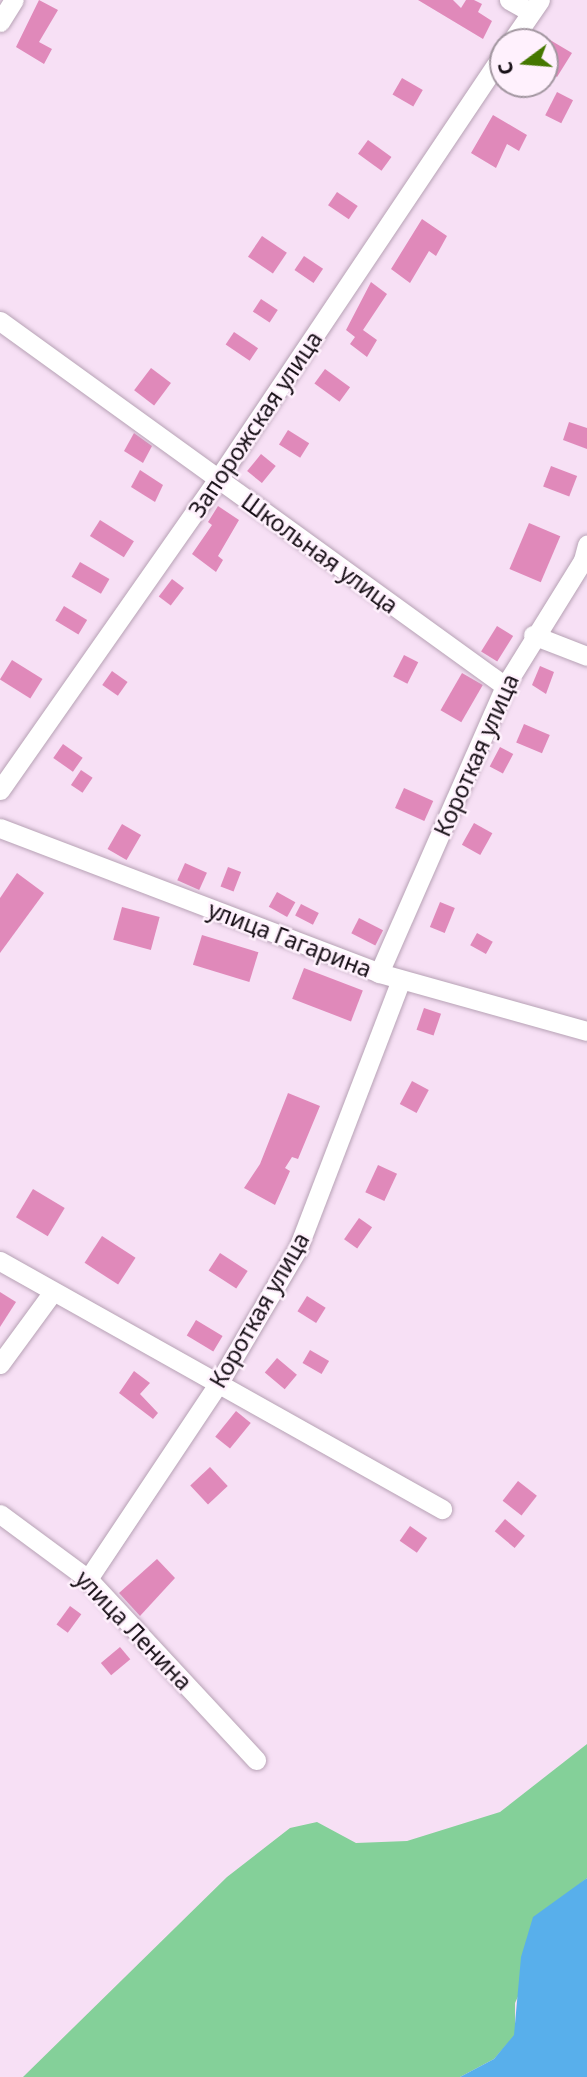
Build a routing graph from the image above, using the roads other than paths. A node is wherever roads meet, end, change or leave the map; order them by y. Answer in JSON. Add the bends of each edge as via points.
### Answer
{"nodes":[{"id":1,"x":14,"y":0,"type":"edge"},
{"id":2,"x":509,"y":0,"type":"edge"},
{"id":3,"x":535,"y":6,"type":"edge"},
{"id":4,"x":0,"y":22,"type":"edge"},
{"id":5,"x":520,"y":28,"type":"edge"},
{"id":6,"x":489,"y":75,"type":"edge"},
{"id":7,"x":0,"y":321,"type":"edge"},
{"id":8,"x":218,"y":479,"type":"junction"},
{"id":9,"x":587,"y":545,"type":"edge"},
{"id":10,"x":533,"y":635,"type":"junction"},
{"id":11,"x":587,"y":656,"type":"edge"},
{"id":12,"x":505,"y":686,"type":"junction"},
{"id":13,"x":0,"y":790,"type":"edge"},
{"id":14,"x":0,"y":828,"type":"edge"},
{"id":15,"x":380,"y":974,"type":"junction"},
{"id":16,"x":401,"y":980,"type":"junction"},
{"id":17,"x":587,"y":1031,"type":"edge"},
{"id":18,"x":0,"y":1261,"type":"edge"},
{"id":19,"x":52,"y":1293,"type":"junction"},
{"id":20,"x":0,"y":1364,"type":"edge"},
{"id":21,"x":218,"y":1384,"type":"junction"},
{"id":22,"x":442,"y":1509,"type":"dead end"},
{"id":23,"x":0,"y":1514,"type":"edge"},
{"id":24,"x":88,"y":1579,"type":"junction"},
{"id":25,"x":256,"y":1760,"type":"dead end"}],
"edges":[{"from":1,"to":4,"type":"street"},
{"from":2,"to":3,"type":"street"},
{"from":3,"to":5,"type":"street"},
{"from":6,"to":8,"type":"street","name":"Запорожская улица"},
{"from":7,"to":8,"type":"street","name":"Школьная улица"},
{"from":8,"to":12,"type":"street","name":"Школьная улица"},
{"from":8,"to":13,"type":"street","name":"Запорожская улица"},
{"from":9,"to":10,"type":"street","name":"Короткая улица","via":[[583,560]]},
{"from":10,"to":11,"type":"street"},
{"from":10,"to":12,"type":"street","name":"Короткая улица"},
{"from":12,"to":15,"type":"street","name":"Короткая улица"},
{"from":14,"to":15,"type":"street","name":"улица Гагарина"},
{"from":15,"to":16,"type":"street","name":"улица Гагарина"},
{"from":16,"to":17,"type":"street","name":"улица Гагарина"},
{"from":16,"to":21,"type":"street","name":"Короткая улица","via":[[298,1248]]},
{"from":18,"to":19,"type":"street"},
{"from":19,"to":20,"type":"street"},
{"from":19,"to":21,"type":"street"},
{"from":21,"to":22,"type":"street"},
{"from":21,"to":24,"type":"street","name":"Короткая улица"},
{"from":23,"to":24,"type":"street","name":"улица Ленина"},
{"from":24,"to":25,"type":"street","name":"улица Ленина"}]}
